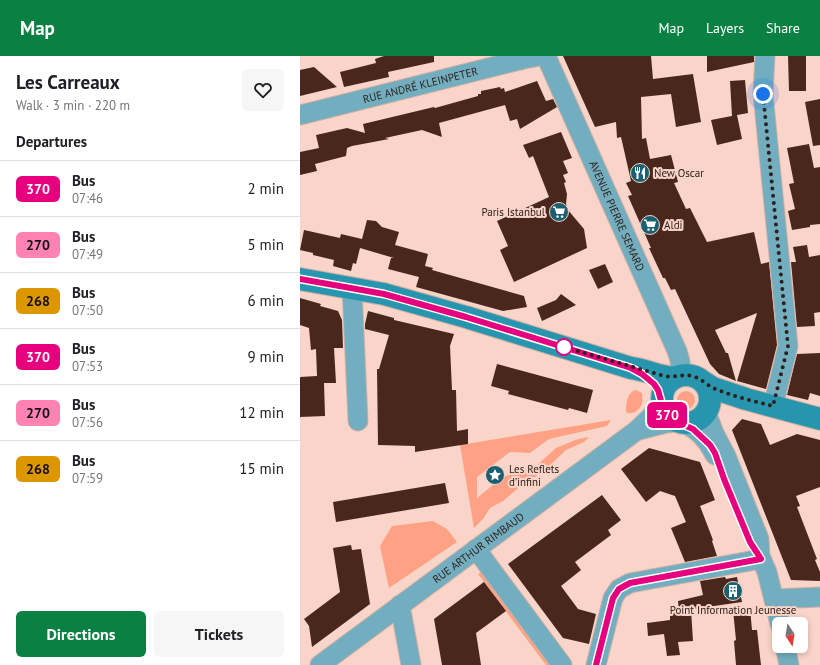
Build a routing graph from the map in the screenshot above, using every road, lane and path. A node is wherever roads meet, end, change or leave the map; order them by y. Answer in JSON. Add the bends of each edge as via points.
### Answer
{"nodes":[{"id":1,"x":540,"y":56,"type":"edge"},
{"id":2,"x":546,"y":56,"type":"edge"},
{"id":3,"x":765,"y":56,"type":"edge"},
{"id":4,"x":300,"y":115,"type":"edge"},
{"id":5,"x":300,"y":280,"type":"edge"},
{"id":6,"x":352,"y":288,"type":"junction"},
{"id":7,"x":631,"y":368,"type":"junction"},
{"id":8,"x":676,"y":377,"type":"junction"},
{"id":9,"x":699,"y":379,"type":"junction"},
{"id":10,"x":746,"y":399,"type":"junction"},
{"id":11,"x":662,"y":404,"type":"junction"},
{"id":12,"x":773,"y":406,"type":"junction"},
{"id":13,"x":707,"y":411,"type":"junction"},
{"id":14,"x":820,"y":419,"type":"edge"},
{"id":15,"x":358,"y":421,"type":"dead end"},
{"id":16,"x":680,"y":423,"type":"junction"},
{"id":17,"x":636,"y":431,"type":"junction"},
{"id":18,"x":476,"y":549,"type":"junction"},
{"id":19,"x":761,"y":557,"type":"junction"},
{"id":20,"x":820,"y":597,"type":"edge"},
{"id":21,"x":774,"y":599,"type":"junction"},
{"id":22,"x":400,"y":605,"type":"junction"},
{"id":23,"x":778,"y":617,"type":"edge"},
{"id":24,"x":786,"y":653,"type":"edge"},
{"id":25,"x":320,"y":665,"type":"edge"},
{"id":26,"x":411,"y":665,"type":"edge"},
{"id":27,"x":562,"y":665,"type":"edge"},
{"id":28,"x":596,"y":665,"type":"edge"},
{"id":29,"x":789,"y":665,"type":"edge"}],
"edges":[{"from":1,"to":4,"type":"street","name":"RUE ANDRÉ KLEINPETER"},
{"from":2,"to":8,"type":"street","name":"AVENUE PIERRE SEMARD","via":[[677,351],[681,366]]},
{"from":3,"to":12,"type":"street","via":[[763,94],[788,346]]},
{"from":5,"to":6,"type":"main road"},
{"from":6,"to":7,"type":"main road","via":[[384,294],[466,317]]},
{"from":6,"to":15,"type":"street"},
{"from":7,"to":8,"type":"main road"},
{"from":7,"to":11,"type":"main road","via":[[654,384]]},
{"from":8,"to":9,"type":"main road","via":[[690,375]]},
{"from":8,"to":11,"type":"main road","via":[[664,388]]},
{"from":9,"to":10,"type":"main road","via":[[713,388]]},
{"from":9,"to":13,"type":"main road","via":[[709,393]]},
{"from":10,"to":12,"type":"main road"},
{"from":10,"to":13,"type":"main road","via":[[721,402]]},
{"from":11,"to":16,"type":"main road","via":[[665,413]]},
{"from":11,"to":17,"type":"street"},
{"from":12,"to":14,"type":"main road"},
{"from":13,"to":16,"type":"main road","via":[[695,422]]},
{"from":13,"to":19,"type":"street","via":[[759,540]]},
{"from":16,"to":17,"type":"street","via":[[661,424]]},
{"from":16,"to":19,"type":"street","via":[[693,429],[715,453],[750,542]]},
{"from":17,"to":18,"type":"street","name":"RUE ARTHUR RIMBAUD"},
{"from":18,"to":22,"type":"street","name":"RUE ARTHUR RIMBAUD"},
{"from":18,"to":27,"type":"street"},
{"from":19,"to":21,"type":"street"},
{"from":19,"to":28,"type":"street","via":[[630,583],[619,589],[613,598]]},
{"from":20,"to":21,"type":"street"},
{"from":21,"to":23,"type":"street"},
{"from":22,"to":25,"type":"street","name":"RUE ARTHUR RIMBAUD"},
{"from":22,"to":26,"type":"street"},
{"from":24,"to":29,"type":"street"}]}
